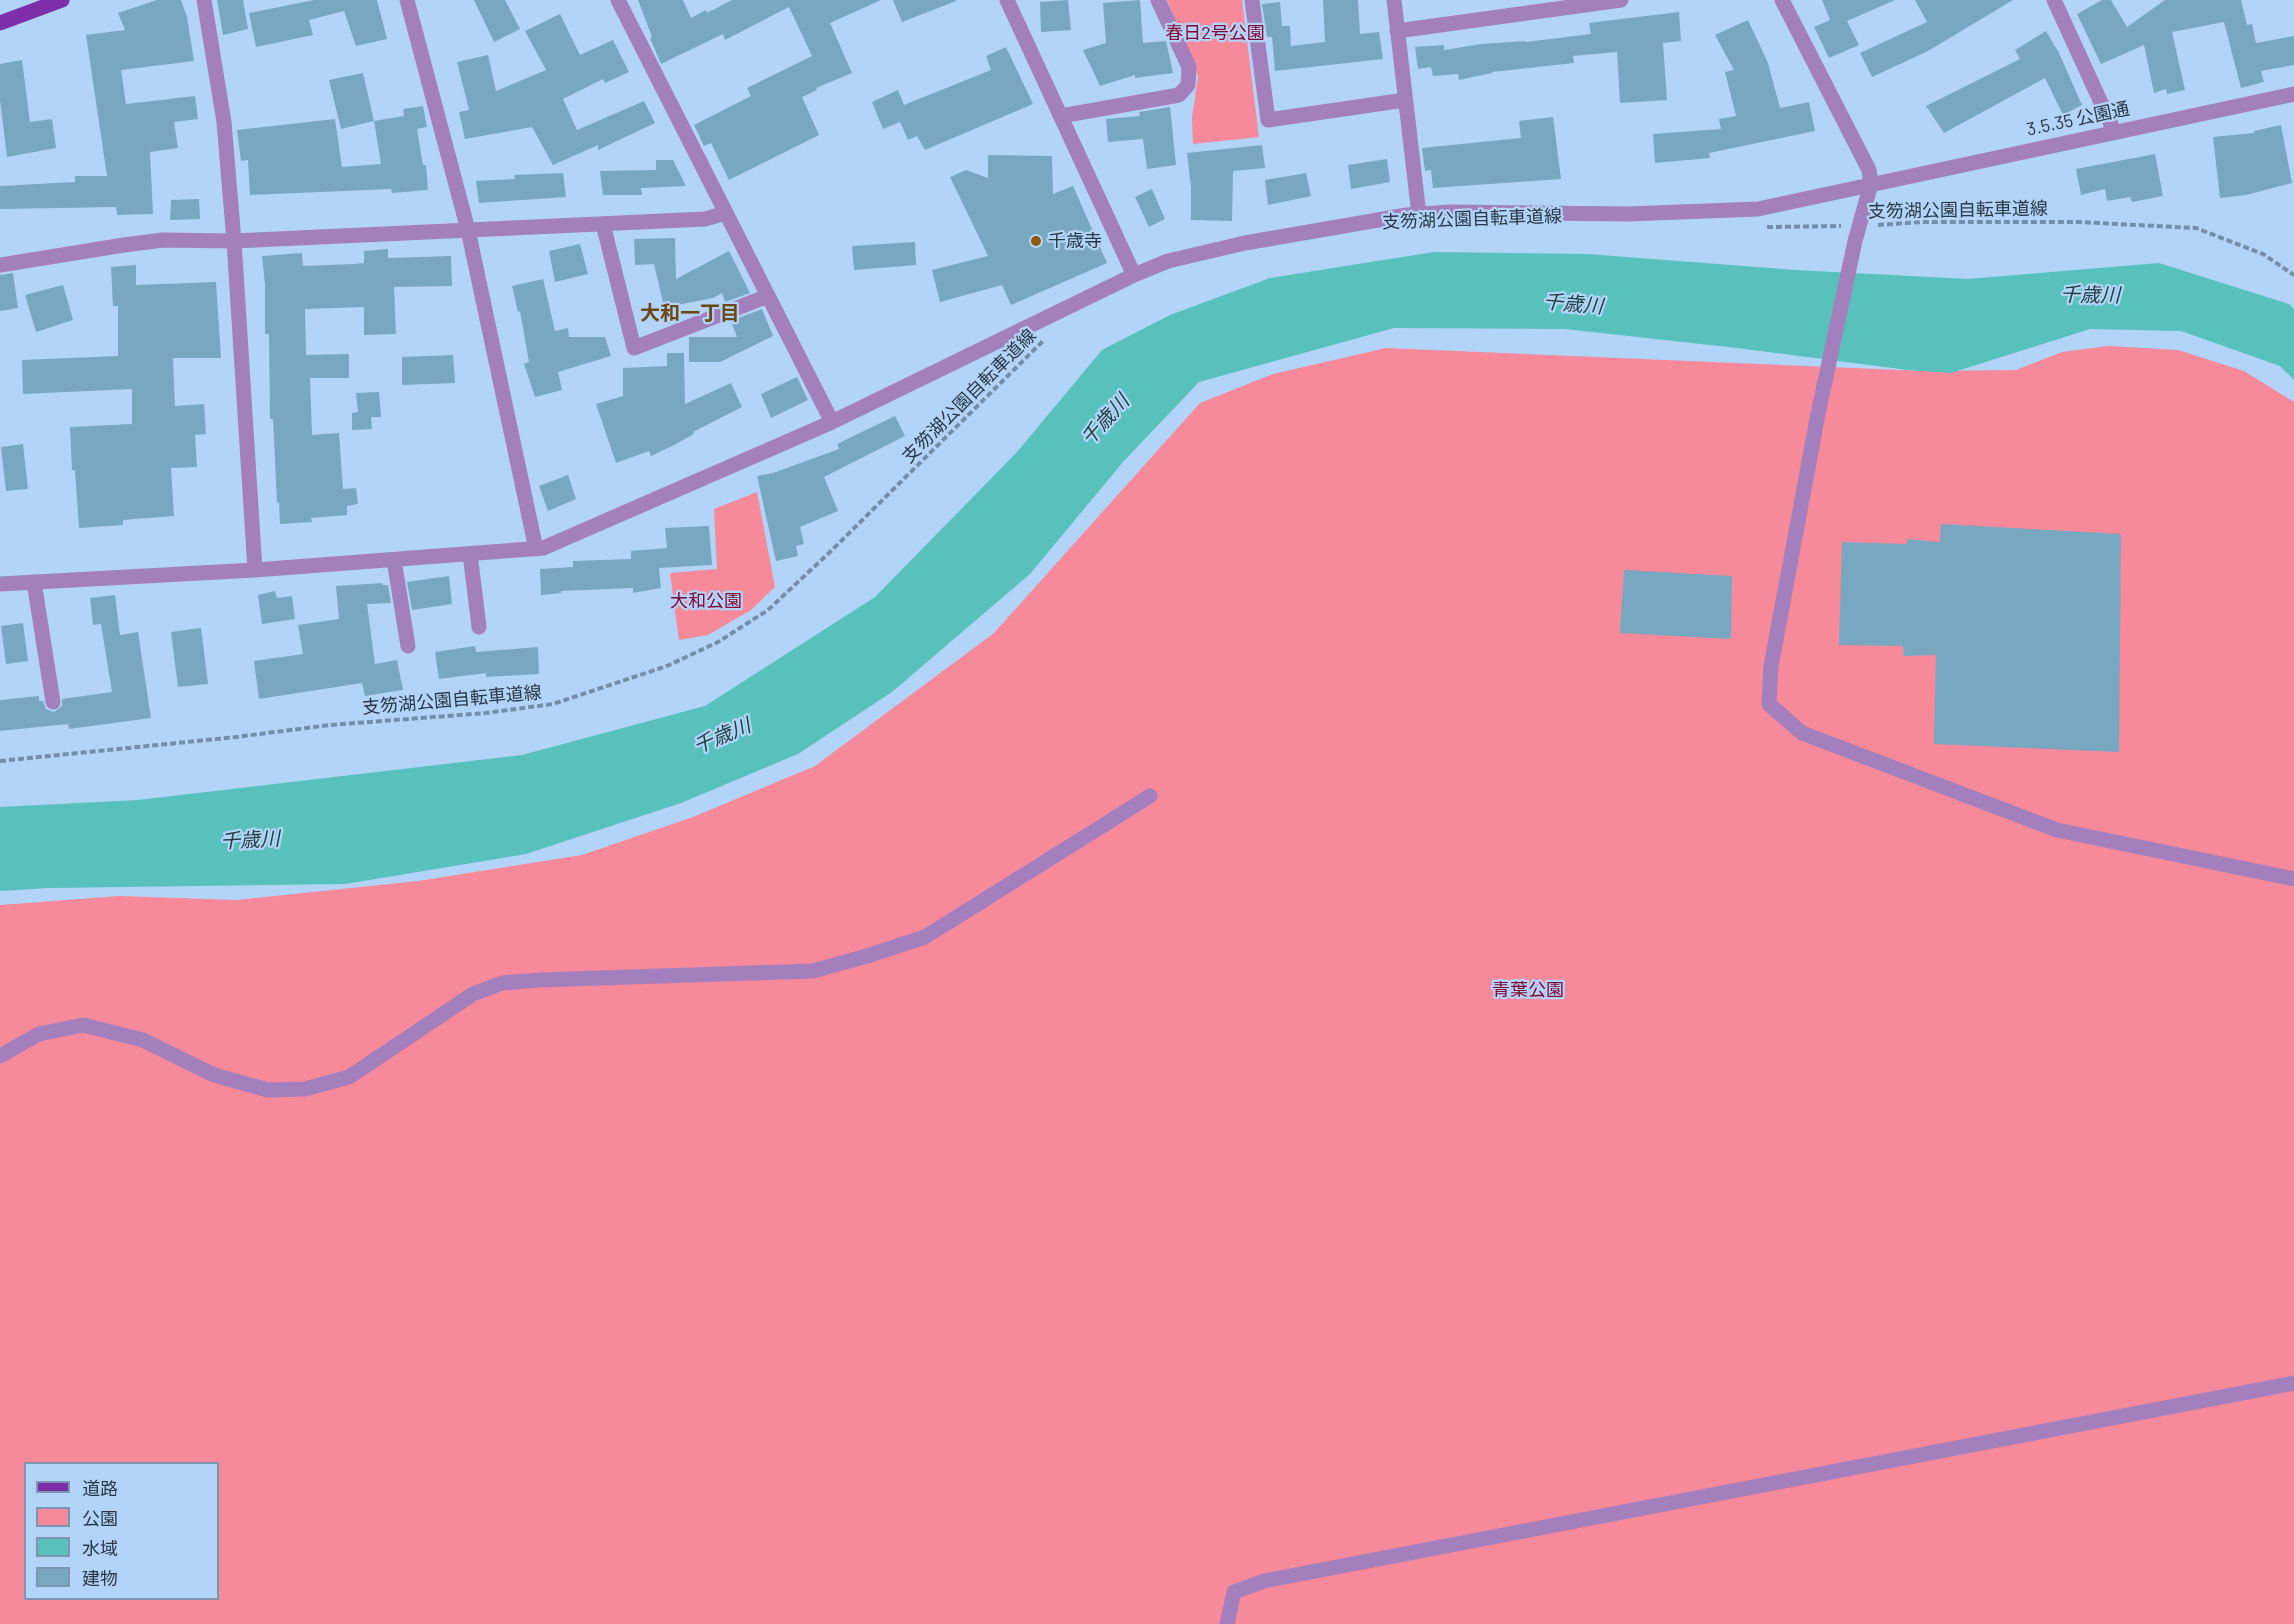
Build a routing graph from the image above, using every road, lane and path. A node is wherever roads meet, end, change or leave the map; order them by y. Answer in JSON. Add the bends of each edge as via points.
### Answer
{"nodes":[{"id":1,"x":62,"y":0,"type":"edge"},
{"id":2,"x":204,"y":0,"type":"edge"},
{"id":3,"x":408,"y":0,"type":"edge"},
{"id":4,"x":618,"y":0,"type":"edge"},
{"id":5,"x":1007,"y":0,"type":"edge"},
{"id":6,"x":1158,"y":0,"type":"edge"},
{"id":7,"x":1252,"y":0,"type":"edge"},
{"id":8,"x":1394,"y":0,"type":"edge"},
{"id":9,"x":1621,"y":0,"type":"edge"},
{"id":10,"x":1782,"y":0,"type":"edge"},
{"id":11,"x":2054,"y":0,"type":"edge"},
{"id":12,"x":0,"y":23,"type":"edge"},
{"id":13,"x":1397,"y":31,"type":"junction"},
{"id":14,"x":2294,"y":93,"type":"edge"},
{"id":15,"x":1405,"y":100,"type":"junction"},
{"id":16,"x":1061,"y":116,"type":"junction"},
{"id":17,"x":2114,"y":131,"type":"junction"},
{"id":18,"x":1871,"y":184,"type":"junction"},
{"id":19,"x":726,"y":213,"type":"junction"},
{"id":20,"x":1419,"y":215,"type":"junction"},
{"id":21,"x":603,"y":224,"type":"junction"},
{"id":22,"x":1859,"y":225,"type":"junction"},
{"id":23,"x":1761,"y":227,"type":"dead end"},
{"id":24,"x":468,"y":230,"type":"junction"},
{"id":25,"x":234,"y":241,"type":"junction"},
{"id":26,"x":0,"y":265,"type":"edge"},
{"id":27,"x":1134,"y":275,"type":"junction"},
{"id":28,"x":2294,"y":275,"type":"edge"},
{"id":29,"x":768,"y":296,"type":"junction"},
{"id":30,"x":1046,"y":338,"type":"dead end"},
{"id":31,"x":832,"y":422,"type":"junction"},
{"id":32,"x":536,"y":549,"type":"junction"},
{"id":33,"x":470,"y":554,"type":"junction"},
{"id":34,"x":394,"y":560,"type":"junction"},
{"id":35,"x":255,"y":570,"type":"junction"},
{"id":36,"x":34,"y":582,"type":"junction"},
{"id":37,"x":0,"y":584,"type":"edge"},
{"id":38,"x":479,"y":627,"type":"dead end"},
{"id":39,"x":408,"y":646,"type":"dead end"},
{"id":40,"x":53,"y":702,"type":"dead end"},
{"id":41,"x":0,"y":761,"type":"edge"},
{"id":42,"x":1150,"y":796,"type":"dead end"},
{"id":43,"x":2294,"y":879,"type":"edge"},
{"id":44,"x":0,"y":1056,"type":"edge"},
{"id":45,"x":2294,"y":1383,"type":"edge"},
{"id":46,"x":1227,"y":1624,"type":"edge"}],
"edges":[{"from":1,"to":12,"type":"main road"},
{"from":2,"to":25,"type":"street","via":[[224,123]]},
{"from":3,"to":24,"type":"street"},
{"from":4,"to":19,"type":"street"},
{"from":5,"to":16,"type":"street"},
{"from":6,"to":16,"type":"street","via":[[1189,67],[1188,85],[1179,95]]},
{"from":7,"to":15,"type":"street","via":[[1268,120]]},
{"from":8,"to":13,"type":"street"},
{"from":9,"to":13,"type":"street"},
{"from":10,"to":18,"type":"street","via":[[1869,170]]},
{"from":11,"to":17,"type":"street"},
{"from":13,"to":15,"type":"street"},
{"from":14,"to":17,"type":"street","name":"3.5.35 公園通"},
{"from":15,"to":20,"type":"street"},
{"from":16,"to":27,"type":"street"},
{"from":17,"to":18,"type":"street","name":"3.5.35 公園通"},
{"from":18,"to":20,"type":"street","name":"3.5.35 公園通","via":[[1758,209]]},
{"from":18,"to":22,"type":"street"},
{"from":19,"to":21,"type":"street","via":[[705,219]]},
{"from":19,"to":29,"type":"street"},
{"from":20,"to":27,"type":"street","name":"3.5.35 公園通","via":[[1245,243],[1168,261]]},
{"from":21,"to":24,"type":"street"},
{"from":21,"to":29,"type":"street","via":[[634,348]]},
{"from":22,"to":23,"type":"path","name":"支笏湖公園自転車道線"},
{"from":22,"to":28,"type":"path","name":"支笏湖公園自転車道線","via":[[2078,222],[2196,228],[2263,254]]},
{"from":22,"to":43,"type":"street","via":[[1818,414],[1771,666],[1769,704],[1802,733],[2057,830]]},
{"from":24,"to":25,"type":"street"},
{"from":24,"to":32,"type":"street"},
{"from":25,"to":26,"type":"street","via":[[163,240]]},
{"from":25,"to":35,"type":"street"},
{"from":27,"to":31,"type":"street","name":"3.5.35 公園通"},
{"from":29,"to":31,"type":"street"},
{"from":30,"to":41,"type":"path","name":"支笏湖公園自転車道線","via":[[768,610],[718,642],[668,666],[553,704]]},
{"from":31,"to":32,"type":"street","name":"3.5.35 公園通"},
{"from":32,"to":33,"type":"street","name":"3.5.35 公園通"},
{"from":33,"to":34,"type":"street","name":"3.5.35 公園通"},
{"from":33,"to":38,"type":"street"},
{"from":34,"to":35,"type":"street","name":"3.5.35 公園通"},
{"from":34,"to":39,"type":"street"},
{"from":35,"to":36,"type":"street","name":"3.5.35 公園通"},
{"from":36,"to":37,"type":"street","name":"3.5.35 公園通"},
{"from":36,"to":40,"type":"street"},
{"from":42,"to":44,"type":"street","via":[[925,937],[813,971],[502,983],[473,994],[349,1077],[305,1089],[268,1090],[214,1075],[143,1040],[83,1025],[39,1034]]},
{"from":45,"to":46,"type":"street","via":[[1264,1581],[1234,1592]]}]}
